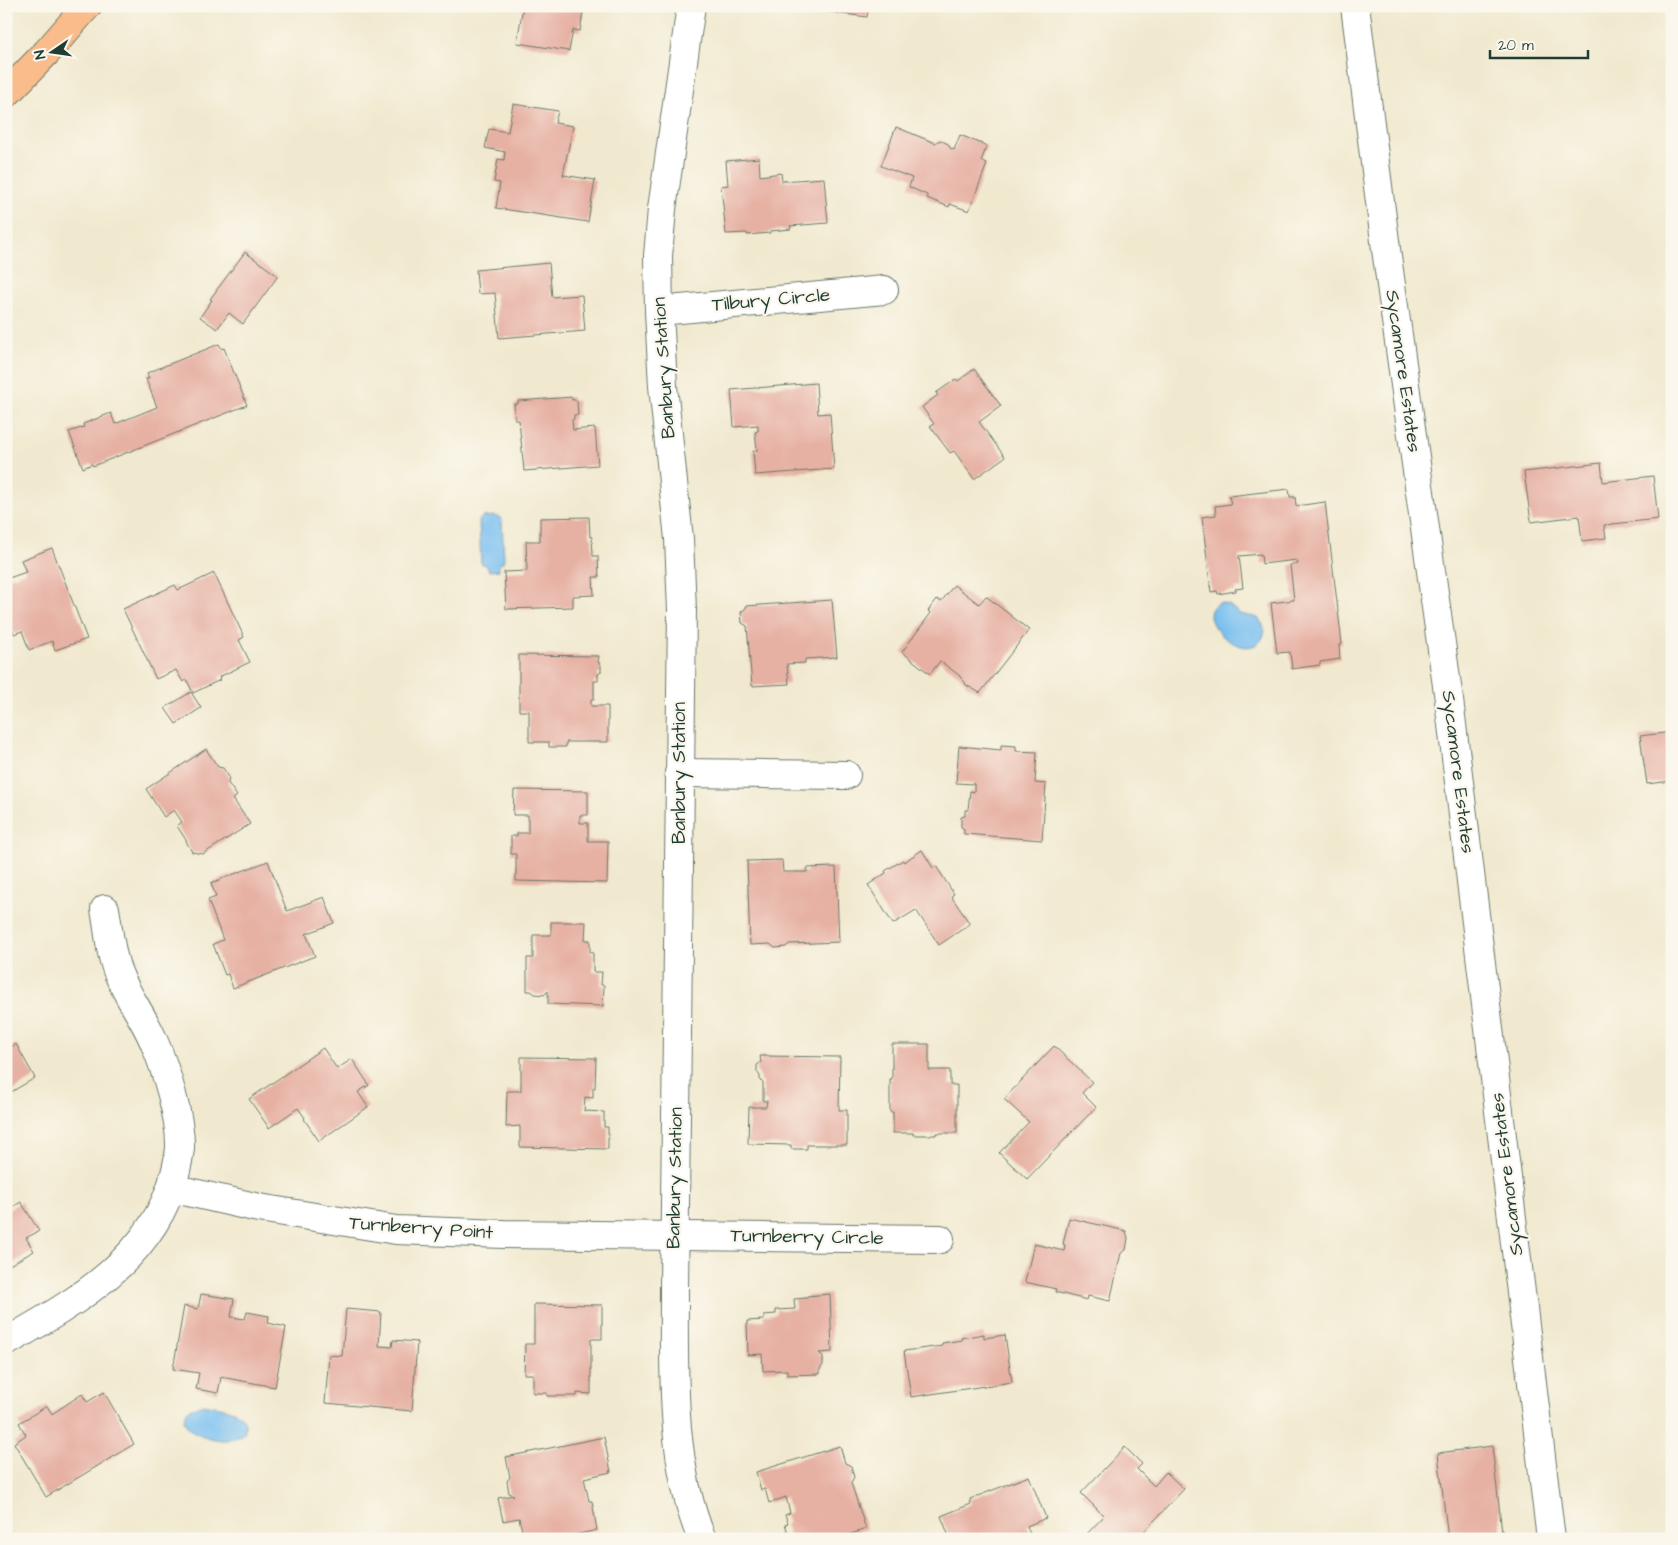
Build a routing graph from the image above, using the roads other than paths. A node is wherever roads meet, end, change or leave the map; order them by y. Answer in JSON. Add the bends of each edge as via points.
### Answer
{"nodes":[{"id":1,"x":87,"y":6,"type":"edge"},
{"id":2,"x":691,"y":6,"type":"edge"},
{"id":3,"x":1355,"y":6,"type":"edge"},
{"id":4,"x":6,"y":94,"type":"edge"},
{"id":5,"x":884,"y":290,"type":"dead end"},
{"id":6,"x":659,"y":311,"type":"junction"},
{"id":7,"x":679,"y":773,"type":"junction"},
{"id":8,"x":846,"y":775,"type":"dead end"},
{"id":9,"x":105,"y":909,"type":"dead end"},
{"id":10,"x":171,"y":1188,"type":"junction"},
{"id":11,"x":675,"y":1236,"type":"junction"},
{"id":12,"x":940,"y":1239,"type":"dead end"},
{"id":13,"x":6,"y":1342,"type":"edge"},
{"id":14,"x":702,"y":1539,"type":"edge"},
{"id":15,"x":1551,"y":1539,"type":"edge"}],
"edges":[{"from":1,"to":4,"type":"main road"},
{"from":2,"to":6,"type":"street","name":"Banbury Station","via":[[660,233]]},
{"from":3,"to":15,"type":"street","name":"Sycamore Estates","via":[[1449,700]]},
{"from":5,"to":6,"type":"street","name":"Tilbury Circle"},
{"from":6,"to":7,"type":"street","name":"Banbury Station","via":[[681,567]]},
{"from":7,"to":8,"type":"street"},
{"from":7,"to":11,"type":"street","name":"Banbury Station"},
{"from":9,"to":10,"type":"street","via":[[119,977],[154,1040],[174,1106],[180,1148]]},
{"from":10,"to":11,"type":"street","name":"Turnberry Point","via":[[258,1208],[396,1230]]},
{"from":10,"to":13,"type":"street","via":[[144,1238],[110,1276],[71,1304]]},
{"from":11,"to":12,"type":"street","name":"Turnberry Circle"},
{"from":11,"to":14,"type":"street","name":"Banbury Station","via":[[674,1398],[687,1494]]}]}
